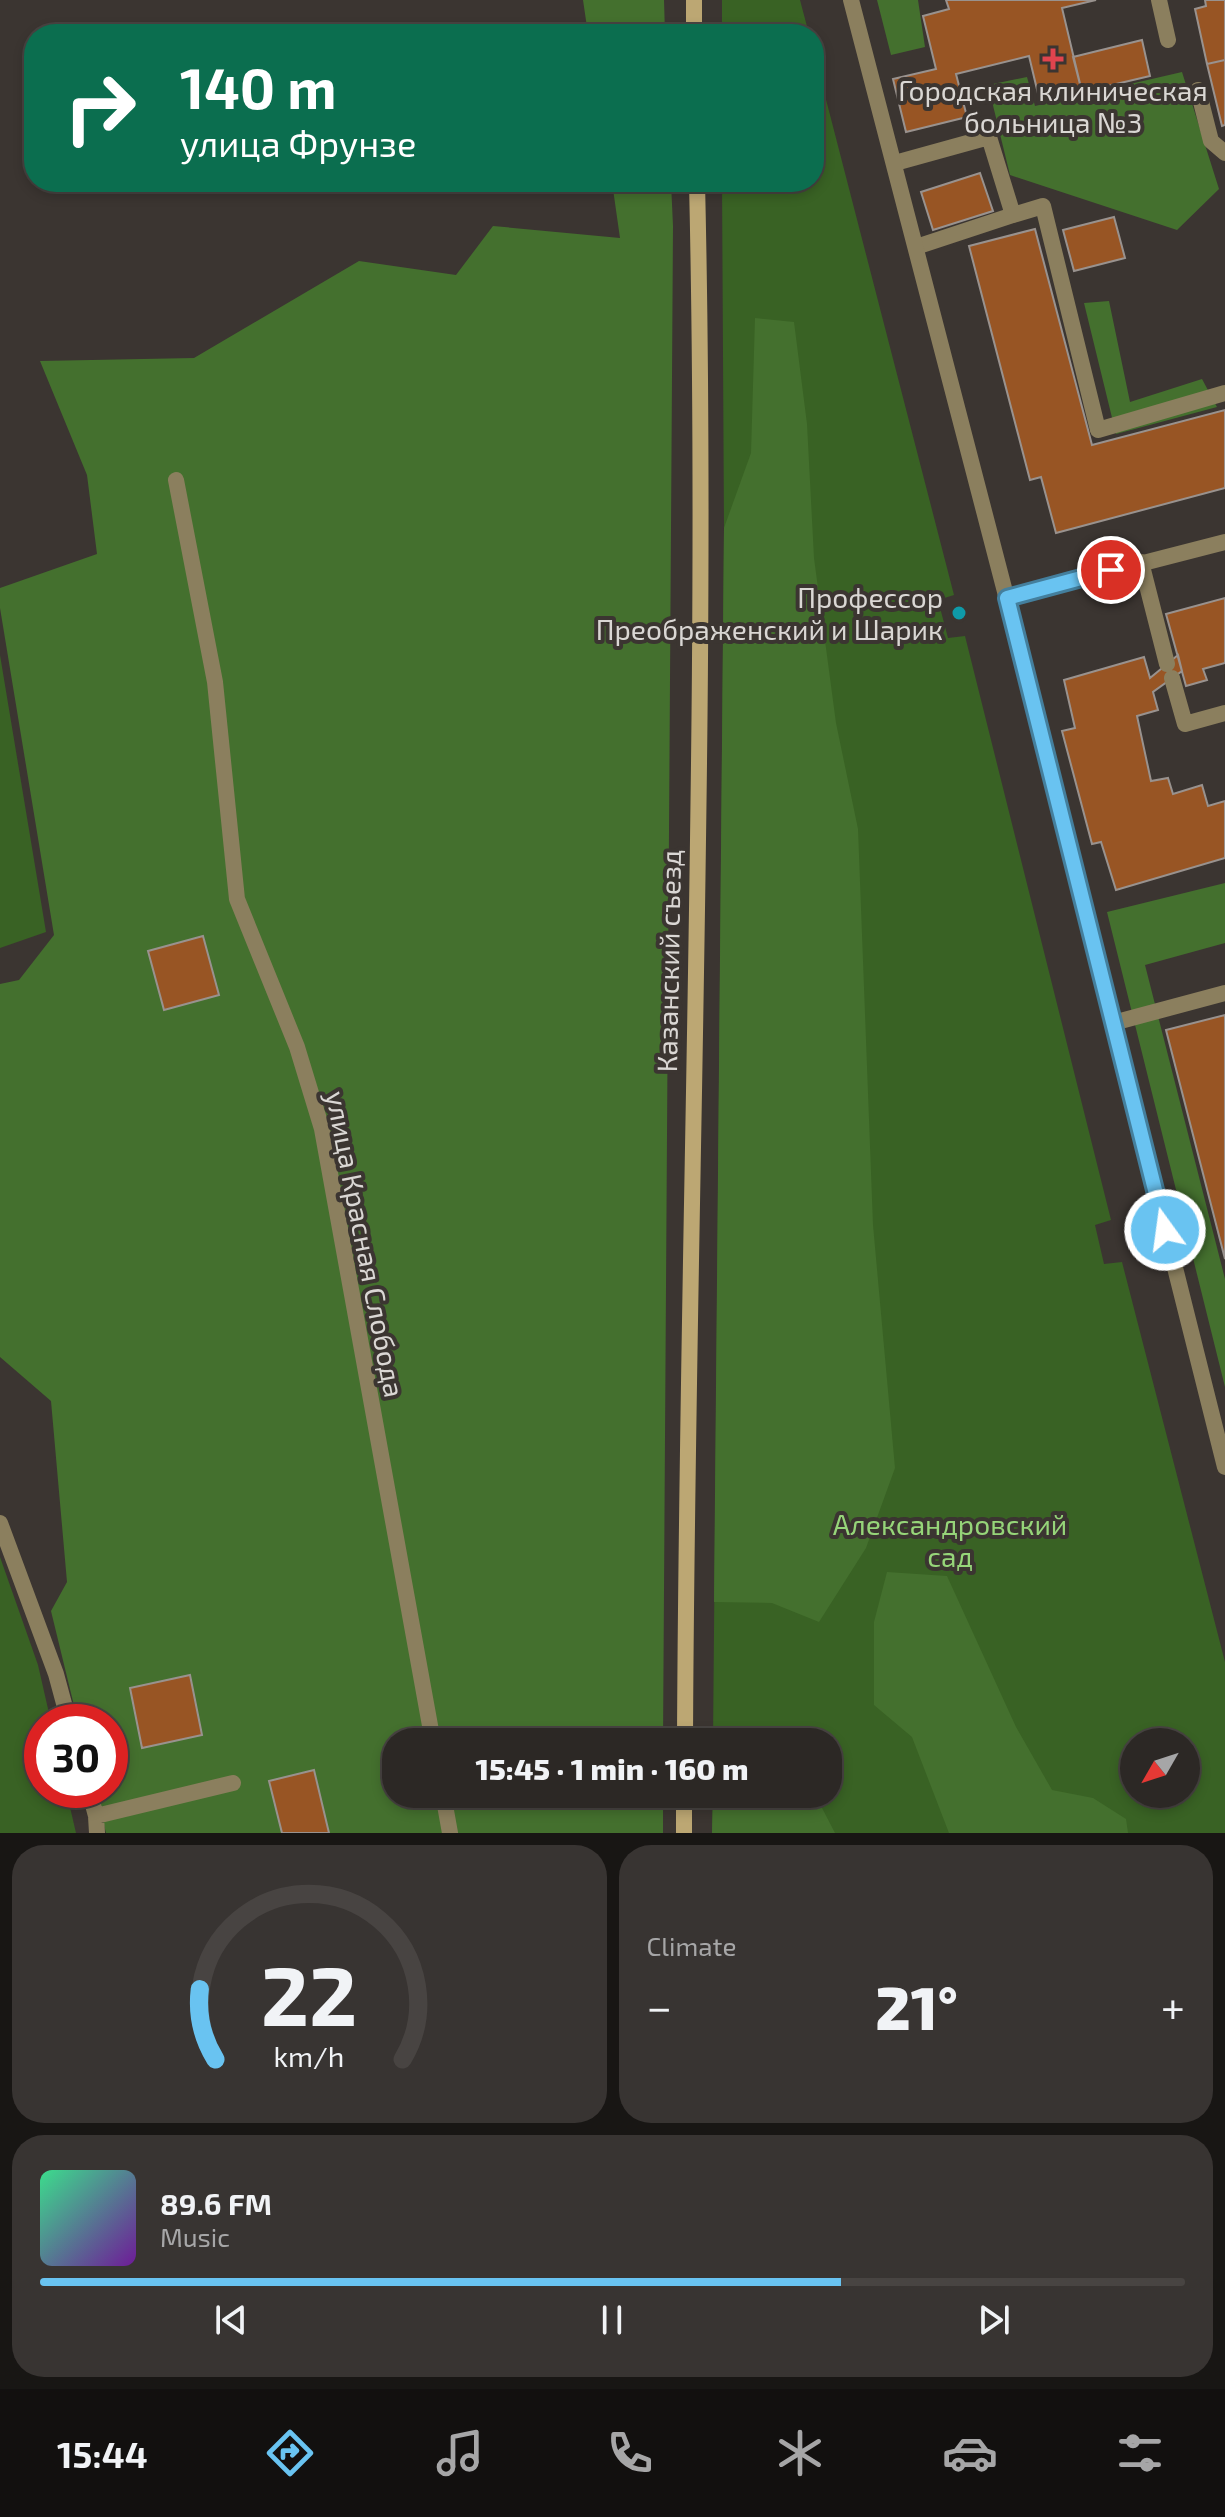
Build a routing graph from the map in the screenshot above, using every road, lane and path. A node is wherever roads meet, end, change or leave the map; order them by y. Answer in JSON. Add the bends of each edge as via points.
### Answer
{"nodes":[{"id":1,"x":694,"y":0,"type":"edge"},
{"id":2,"x":851,"y":0,"type":"edge"},
{"id":3,"x":1159,"y":0,"type":"edge"},
{"id":4,"x":694,"y":24,"type":"edge"},
{"id":5,"x":1168,"y":40,"type":"dead end"},
{"id":6,"x":1198,"y":90,"type":"dead end"},
{"id":7,"x":1225,"y":153,"type":"edge"},
{"id":8,"x":895,"y":163,"type":"junction"},
{"id":9,"x":697,"y":192,"type":"edge"},
{"id":10,"x":1013,"y":215,"type":"junction"},
{"id":11,"x":916,"y":247,"type":"junction"},
{"id":12,"x":1225,"y":393,"type":"edge"},
{"id":13,"x":176,"y":480,"type":"dead end"},
{"id":14,"x":1225,"y":542,"type":"edge"},
{"id":15,"x":1141,"y":562,"type":"junction"},
{"id":16,"x":1007,"y":598,"type":"junction"},
{"id":17,"x":1225,"y":713,"type":"edge"},
{"id":18,"x":1225,"y":993,"type":"edge"},
{"id":19,"x":1113,"y":1023,"type":"junction"},
{"id":20,"x":1225,"y":1467,"type":"edge"},
{"id":21,"x":0,"y":1523,"type":"edge"},
{"id":22,"x":64,"y":1704,"type":"edge"},
{"id":23,"x":430,"y":1728,"type":"edge"},
{"id":24,"x":685,"y":1728,"type":"edge"},
{"id":25,"x":233,"y":1783,"type":"dead end"},
{"id":26,"x":94,"y":1808,"type":"edge"},
{"id":27,"x":446,"y":1808,"type":"edge"},
{"id":28,"x":684,"y":1808,"type":"edge"},
{"id":29,"x":96,"y":1816,"type":"junction"},
{"id":30,"x":97,"y":1833,"type":"edge"},
{"id":31,"x":450,"y":1833,"type":"edge"},
{"id":32,"x":684,"y":1833,"type":"edge"}],
"edges":[{"from":1,"to":4,"type":"main road"},
{"from":2,"to":8,"type":"street"},
{"from":3,"to":5,"type":"street"},
{"from":6,"to":7,"type":"street","via":[[1211,141]]},
{"from":8,"to":10,"type":"street","via":[[989,137]]},
{"from":8,"to":11,"type":"street"},
{"from":9,"to":24,"type":"main road","name":"Казанский съезд","via":[[702,412]]},
{"from":10,"to":11,"type":"street"},
{"from":10,"to":12,"type":"street","via":[[1043,206],[1098,430]]},
{"from":11,"to":16,"type":"street"},
{"from":13,"to":23,"type":"street","name":"улица Красная Слобода","via":[[215,682],[237,899],[297,1047],[322,1129]]},
{"from":14,"to":15,"type":"street"},
{"from":15,"to":16,"type":"street"},
{"from":15,"to":17,"type":"street","via":[[1185,724]]},
{"from":16,"to":19,"type":"street"},
{"from":18,"to":19,"type":"street"},
{"from":19,"to":20,"type":"street"},
{"from":21,"to":22,"type":"street"},
{"from":25,"to":29,"type":"street"},
{"from":26,"to":29,"type":"street"},
{"from":27,"to":31,"type":"street"},
{"from":28,"to":32,"type":"main road"},
{"from":29,"to":30,"type":"street"}]}
